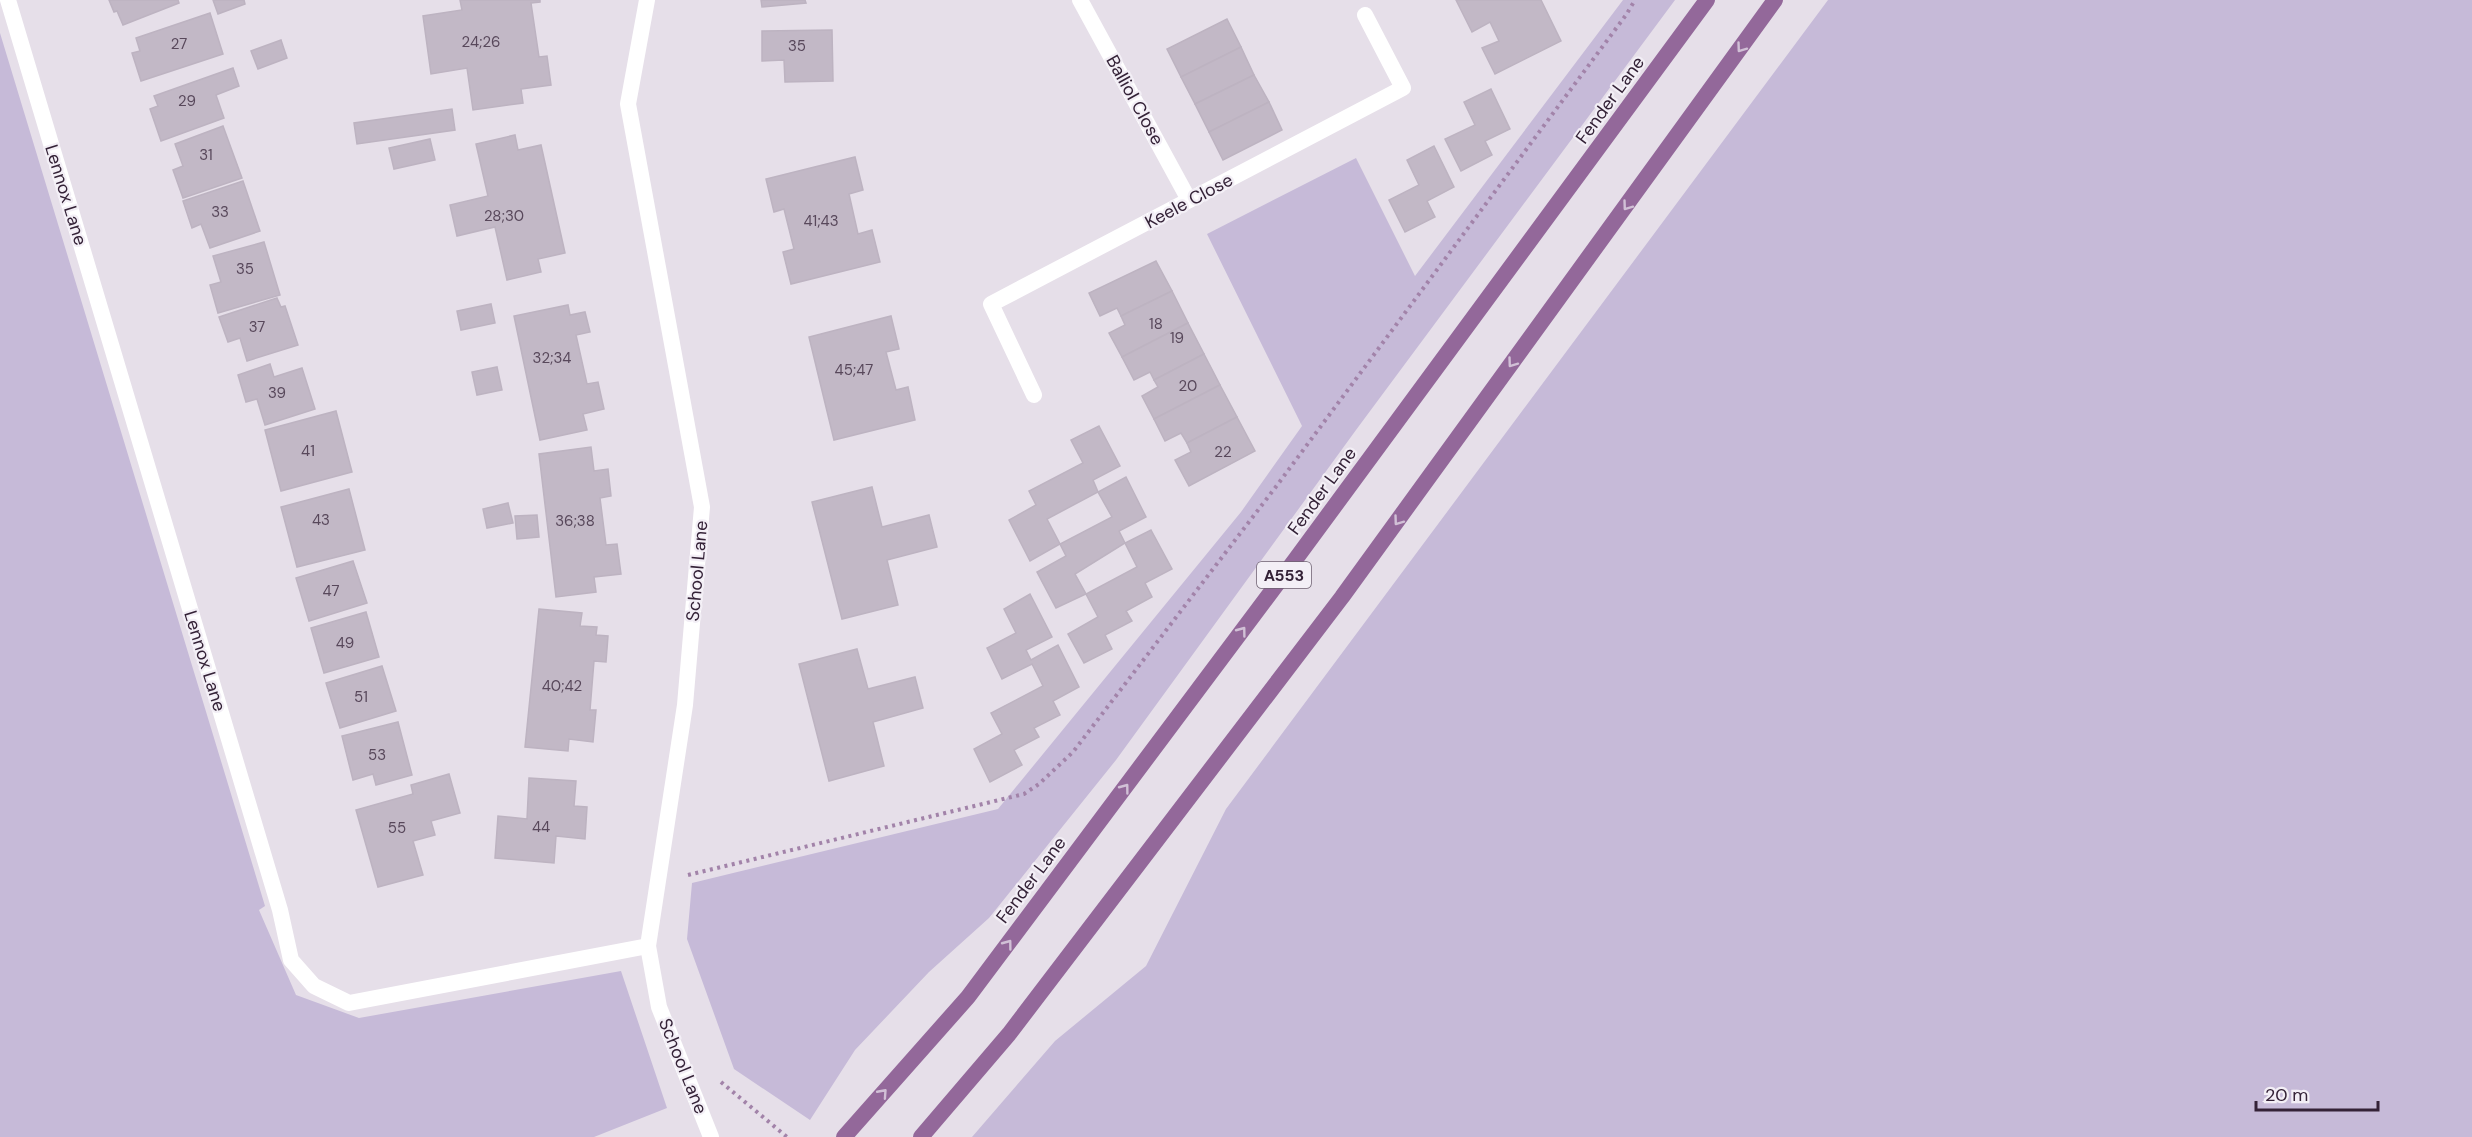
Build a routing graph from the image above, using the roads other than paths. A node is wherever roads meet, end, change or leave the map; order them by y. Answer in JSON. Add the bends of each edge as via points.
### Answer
{"nodes":[{"id":1,"x":8,"y":0,"type":"edge"},
{"id":2,"x":647,"y":0,"type":"edge"},
{"id":3,"x":1080,"y":0,"type":"edge"},
{"id":4,"x":1707,"y":0,"type":"edge"},
{"id":5,"x":1775,"y":0,"type":"edge"},
{"id":6,"x":1365,"y":15,"type":"dead end"},
{"id":7,"x":1189,"y":200,"type":"junction"},
{"id":8,"x":1034,"y":395,"type":"dead end"},
{"id":9,"x":648,"y":946,"type":"junction"},
{"id":10,"x":711,"y":1137,"type":"edge"},
{"id":11,"x":844,"y":1137,"type":"edge"},
{"id":12,"x":921,"y":1137,"type":"edge"}],
"edges":[{"from":1,"to":9,"type":"street","name":"Lennox Lane","via":[[280,910],[291,960],[314,986],[349,1003]]},
{"from":2,"to":9,"type":"street","name":"School Lane","via":[[628,104],[702,507],[684,705]]},
{"from":3,"to":7,"type":"street","name":"Balliol Close"},
{"from":11,"to":4,"type":"main road","name":"Fender Lane","number":"A553","one_way":true,"via":[[968,997]]},
{"from":5,"to":12,"type":"main road","one_way":true,"via":[[1342,597],[1009,1034]]},
{"from":6,"to":7,"type":"street","name":"Keele Close","via":[[1403,88]]},
{"from":7,"to":8,"type":"street","name":"Keele Close","via":[[991,304]]},
{"from":9,"to":10,"type":"street","name":"School Lane","via":[[659,1007]]}]}
